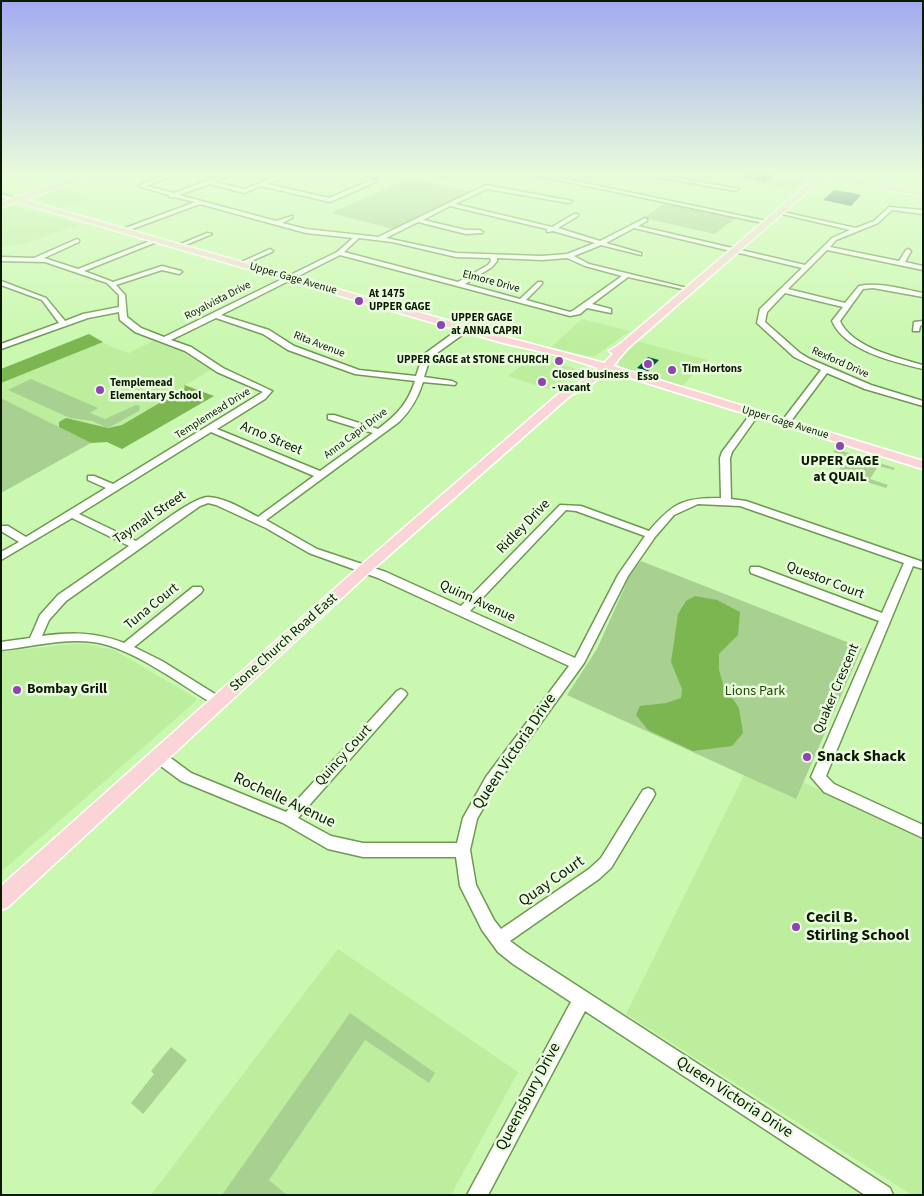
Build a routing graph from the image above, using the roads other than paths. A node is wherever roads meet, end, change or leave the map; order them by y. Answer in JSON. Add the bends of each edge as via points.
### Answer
{"nodes":[{"id":1,"x":115,"y":229,"type":"edge"},
{"id":2,"x":128,"y":229,"type":"edge"},
{"id":3,"x":298,"y":229,"type":"edge"},
{"id":4,"x":398,"y":229,"type":"edge"},
{"id":5,"x":453,"y":229,"type":"edge"},
{"id":6,"x":553,"y":229,"type":"joint"},
{"id":7,"x":627,"y":229,"type":"edge"},
{"id":8,"x":643,"y":229,"type":"edge"},
{"id":9,"x":760,"y":229,"type":"edge"},
{"id":10,"x":851,"y":229,"type":"edge"},
{"id":11,"x":859,"y":229,"type":"edge"},
{"id":12,"x":856,"y":230,"type":"junction"},
{"id":13,"x":122,"y":231,"type":"junction"},
{"id":14,"x":480,"y":232,"type":"dead end"},
{"id":15,"x":546,"y":233,"type":"dead end"},
{"id":16,"x":209,"y":234,"type":"dead end"},
{"id":17,"x":357,"y":237,"type":"junction"},
{"id":18,"x":380,"y":238,"type":"junction"},
{"id":19,"x":157,"y":240,"type":"junction"},
{"id":20,"x":77,"y":241,"type":"dead end"},
{"id":21,"x":601,"y":243,"type":"junction"},
{"id":22,"x":179,"y":246,"type":"junction"},
{"id":23,"x":825,"y":248,"type":"junction"},
{"id":24,"x":270,"y":251,"type":"dead end"},
{"id":25,"x":908,"y":251,"type":"dead end"},
{"id":26,"x":734,"y":252,"type":"junction"},
{"id":27,"x":339,"y":253,"type":"junction"},
{"id":28,"x":639,"y":254,"type":"dead end"},
{"id":29,"x":493,"y":256,"type":"junction"},
{"id":30,"x":568,"y":256,"type":"junction"},
{"id":31,"x":1,"y":259,"type":"edge"},
{"id":32,"x":36,"y":259,"type":"junction"},
{"id":33,"x":901,"y":263,"type":"junction"},
{"id":34,"x":240,"y":264,"type":"junction"},
{"id":35,"x":806,"y":267,"type":"junction"},
{"id":36,"x":923,"y":268,"type":"edge"},
{"id":37,"x":78,"y":270,"type":"junction"},
{"id":38,"x":179,"y":272,"type":"dead end"},
{"id":39,"x":627,"y":275,"type":"junction"},
{"id":40,"x":289,"y":278,"type":"junction"},
{"id":41,"x":1,"y":283,"type":"edge"},
{"id":42,"x":540,"y":283,"type":"dead end"},
{"id":43,"x":113,"y":284,"type":"junction"},
{"id":44,"x":459,"y":285,"type":"junction"},
{"id":45,"x":689,"y":290,"type":"junction"},
{"id":46,"x":784,"y":290,"type":"junction"},
{"id":47,"x":923,"y":295,"type":"edge"},
{"id":48,"x":521,"y":301,"type":"junction"},
{"id":49,"x":586,"y":305,"type":"junction"},
{"id":50,"x":848,"y":306,"type":"junction"},
{"id":51,"x":122,"y":308,"type":"junction"},
{"id":52,"x":608,"y":311,"type":"dead end"},
{"id":53,"x":215,"y":315,"type":"junction"},
{"id":54,"x":923,"y":323,"type":"edge"},
{"id":55,"x":63,"y":324,"type":"junction"},
{"id":56,"x":466,"y":328,"type":"junction"},
{"id":57,"x":916,"y":329,"type":"dead end"},
{"id":58,"x":166,"y":340,"type":"junction"},
{"id":59,"x":1,"y":347,"type":"edge"},
{"id":60,"x":598,"y":367,"type":"junction"},
{"id":61,"x":923,"y":367,"type":"edge"},
{"id":62,"x":826,"y":369,"type":"junction"},
{"id":63,"x":420,"y":378,"type":"junction"},
{"id":64,"x":452,"y":383,"type":"dead end"},
{"id":65,"x":923,"y":404,"type":"edge"},
{"id":66,"x":755,"y":414,"type":"junction"},
{"id":67,"x":331,"y":417,"type":"dead end"},
{"id":68,"x":785,"y":423,"type":"junction"},
{"id":69,"x":210,"y":429,"type":"junction"},
{"id":70,"x":379,"y":432,"type":"junction"},
{"id":71,"x":923,"y":465,"type":"edge"},
{"id":72,"x":321,"y":475,"type":"junction"},
{"id":73,"x":91,"y":478,"type":"dead end"},
{"id":74,"x":113,"y":488,"type":"junction"},
{"id":75,"x":726,"y":501,"type":"junction"},
{"id":76,"x":72,"y":514,"type":"junction"},
{"id":77,"x":259,"y":521,"type":"junction"},
{"id":78,"x":4,"y":528,"type":"dead end"},
{"id":79,"x":651,"y":535,"type":"junction"},
{"id":80,"x":27,"y":542,"type":"junction"},
{"id":81,"x":136,"y":544,"type":"junction"},
{"id":82,"x":1,"y":557,"type":"edge"},
{"id":83,"x":910,"y":561,"type":"junction"},
{"id":84,"x":923,"y":566,"type":"edge"},
{"id":85,"x":365,"y":569,"type":"junction"},
{"id":86,"x":755,"y":570,"type":"dead end"},
{"id":87,"x":197,"y":590,"type":"dead end"},
{"id":88,"x":462,"y":612,"type":"junction"},
{"id":89,"x":885,"y":619,"type":"junction"},
{"id":90,"x":34,"y":642,"type":"junction"},
{"id":91,"x":1,"y":646,"type":"edge"},
{"id":92,"x":125,"y":648,"type":"junction"},
{"id":93,"x":576,"y":664,"type":"junction"},
{"id":94,"x":401,"y":694,"type":"dead end"},
{"id":95,"x":219,"y":702,"type":"junction"},
{"id":96,"x":158,"y":757,"type":"junction"},
{"id":97,"x":648,"y":794,"type":"dead end"},
{"id":98,"x":288,"y":818,"type":"junction"},
{"id":99,"x":923,"y":832,"type":"edge"},
{"id":100,"x":463,"y":850,"type":"junction"},
{"id":101,"x":1,"y":900,"type":"edge"},
{"id":102,"x":499,"y":939,"type":"junction"},
{"id":103,"x":581,"y":1000,"type":"junction"},
{"id":104,"x":477,"y":1195,"type":"edge"},
{"id":105,"x":883,"y":1195,"type":"edge"}],
"edges":[{"from":1,"to":13,"type":"main road","name":"Upper Gage Avenue"},
{"from":2,"to":13,"type":"street"},
{"from":3,"to":17,"type":"street"},
{"from":4,"to":18,"type":"street"},
{"from":5,"to":14,"type":"street"},
{"from":6,"to":15,"type":"street"},
{"from":6,"to":21,"type":"street"},
{"from":7,"to":21,"type":"street"},
{"from":8,"to":26,"type":"street"},
{"from":9,"to":26,"type":"main road","name":"Stone Church Road East"},
{"from":10,"to":12,"type":"street"},
{"from":11,"to":12,"type":"street","name":"Rexford Drive"},
{"from":12,"to":23,"type":"street","name":"Rexford Drive","via":[[834,239]]},
{"from":13,"to":19,"type":"main road","name":"Upper Gage Avenue"},
{"from":16,"to":22,"type":"street"},
{"from":17,"to":18,"type":"street"},
{"from":17,"to":27,"type":"street","name":"Royalvista Drive"},
{"from":18,"to":29,"type":"street","via":[[456,255]]},
{"from":19,"to":22,"type":"main road","name":"Upper Gage Avenue"},
{"from":19,"to":37,"type":"street"},
{"from":20,"to":32,"type":"street"},
{"from":21,"to":28,"type":"street"},
{"from":21,"to":30,"type":"street"},
{"from":22,"to":34,"type":"main road","name":"Upper Gage Avenue"},
{"from":23,"to":33,"type":"street"},
{"from":23,"to":35,"type":"street","name":"Rexford Drive"},
{"from":24,"to":34,"type":"street"},
{"from":25,"to":33,"type":"street"},
{"from":26,"to":35,"type":"street"},
{"from":26,"to":45,"type":"main road","name":"Stone Church Road East"},
{"from":27,"to":40,"type":"street","name":"Royalvista Drive"},
{"from":27,"to":44,"type":"street","name":"Elmore Drive"},
{"from":29,"to":30,"type":"street"},
{"from":29,"to":44,"type":"street","via":[[490,266]]},
{"from":30,"to":39,"type":"street","via":[[587,265]]},
{"from":31,"to":32,"type":"street"},
{"from":32,"to":37,"type":"street"},
{"from":33,"to":36,"type":"street"},
{"from":34,"to":40,"type":"main road","name":"Upper Gage Avenue"},
{"from":35,"to":46,"type":"street","name":"Rexford Drive"},
{"from":37,"to":43,"type":"street"},
{"from":38,"to":43,"type":"street","via":[[162,268]]},
{"from":39,"to":45,"type":"street"},
{"from":39,"to":49,"type":"street","name":"Elmore Drive"},
{"from":40,"to":53,"type":"street","name":"Royalvista Drive"},
{"from":40,"to":56,"type":"main road","name":"Upper Gage Avenue"},
{"from":41,"to":55,"type":"street","via":[[44,299]]},
{"from":42,"to":48,"type":"street"},
{"from":43,"to":51,"type":"street","name":"Templemead Drive","via":[[122,295]]},
{"from":44,"to":48,"type":"street","name":"Elmore Drive"},
{"from":45,"to":60,"type":"main road","name":"Stone Church Road East","via":[[620,353]]},
{"from":46,"to":50,"type":"street"},
{"from":46,"to":62,"type":"street","name":"Rexford Drive","via":[[763,311],[761,324],[797,355]]},
{"from":47,"to":50,"type":"street","via":[[866,285]]},
{"from":48,"to":49,"type":"street","name":"Elmore Drive","via":[[570,314]]},
{"from":49,"to":52,"type":"street"},
{"from":50,"to":61,"type":"street","via":[[836,321],[840,332],[857,343]]},
{"from":51,"to":55,"type":"street"},
{"from":51,"to":58,"type":"street","name":"Templemead Drive","via":[[123,318],[128,323],[148,335]]},
{"from":53,"to":58,"type":"street","name":"Royalvista Drive"},
{"from":53,"to":63,"type":"street","name":"Rita Avenue","via":[[266,332],[291,348],[358,372]]},
{"from":54,"to":57,"type":"street","via":[[917,324]]},
{"from":55,"to":59,"type":"street"},
{"from":56,"to":60,"type":"main road","name":"Upper Gage Avenue"},
{"from":56,"to":63,"type":"street","name":"Anna Capri Drive","via":[[428,354]]},
{"from":58,"to":69,"type":"street","name":"Templemead Drive","via":[[188,349],[220,370],[268,391]]},
{"from":60,"to":66,"type":"main road","name":"Upper Gage Avenue","via":[[636,381]]},
{"from":60,"to":85,"type":"main road","name":"Stone Church Road East","via":[[578,389],[570,390]]},
{"from":62,"to":65,"type":"street","name":"Rexford Drive","via":[[878,391]]},
{"from":62,"to":68,"type":"street"},
{"from":63,"to":64,"type":"street","name":"Rita Avenue"},
{"from":63,"to":70,"type":"street","name":"Anna Capri Drive","via":[[406,410]]},
{"from":66,"to":68,"type":"main road","name":"Upper Gage Avenue"},
{"from":66,"to":75,"type":"street","via":[[725,458]]},
{"from":67,"to":70,"type":"street"},
{"from":68,"to":71,"type":"main road","name":"Upper Gage Avenue"},
{"from":69,"to":72,"type":"street","name":"Arno Street"},
{"from":69,"to":74,"type":"street","name":"Templemead Drive"},
{"from":70,"to":72,"type":"street","name":"Anna Capri Drive"},
{"from":72,"to":77,"type":"street","name":"Anna Capri Drive"},
{"from":73,"to":74,"type":"street"},
{"from":74,"to":76,"type":"street","name":"Templemead Drive"},
{"from":75,"to":79,"type":"street","name":"Queen Victoria Drive","via":[[696,501],[682,506],[670,513]]},
{"from":75,"to":83,"type":"street","name":"Queen Victoria Drive","via":[[751,506]]},
{"from":76,"to":80,"type":"street","name":"Templemead Drive"},
{"from":76,"to":81,"type":"street"},
{"from":77,"to":81,"type":"street","name":"Taymall Street","via":[[219,502],[207,500]]},
{"from":77,"to":85,"type":"street","name":"Taymall Street","via":[[313,551]]},
{"from":78,"to":80,"type":"street"},
{"from":79,"to":88,"type":"street","name":"Ridley Drive","via":[[577,508],[564,507]]},
{"from":79,"to":93,"type":"street","name":"Queen Victoria Drive","via":[[623,575]]},
{"from":80,"to":82,"type":"street","name":"Templemead Drive"},
{"from":81,"to":90,"type":"street","name":"Taymall Street","via":[[62,598],[44,618]]},
{"from":83,"to":84,"type":"street","name":"Queen Victoria Drive"},
{"from":83,"to":89,"type":"street","name":"Quaker Crescent"},
{"from":85,"to":88,"type":"street","name":"Quinn Avenue"},
{"from":85,"to":95,"type":"main road","name":"Stone Church Road East"},
{"from":86,"to":89,"type":"street","name":"Questor Court"},
{"from":87,"to":92,"type":"street","name":"Tuna Court"},
{"from":88,"to":93,"type":"street","name":"Quinn Avenue"},
{"from":89,"to":99,"type":"street","name":"Quaker Crescent","via":[[818,776],[829,788]]},
{"from":90,"to":91,"type":"street"},
{"from":90,"to":92,"type":"street","via":[[93,638]]},
{"from":92,"to":95,"type":"street"},
{"from":93,"to":100,"type":"street","name":"Queen Victoria Drive","via":[[481,798],[470,818]]},
{"from":94,"to":98,"type":"street","name":"Quincy Court"},
{"from":95,"to":96,"type":"main road","name":"Stone Church Road East"},
{"from":96,"to":98,"type":"street","name":"Rochelle Avenue","via":[[186,777]]},
{"from":96,"to":101,"type":"main road","name":"Stone Church Road East"},
{"from":97,"to":102,"type":"street","name":"Quay Court","via":[[606,863]]},
{"from":98,"to":100,"type":"street","name":"Rochelle Avenue","via":[[328,842],[363,850]]},
{"from":100,"to":102,"type":"street","name":"Queen Victoria Drive","via":[[468,886]]},
{"from":102,"to":103,"type":"street","name":"Queen Victoria Drive","via":[[535,971]]},
{"from":103,"to":104,"type":"street","name":"Queensbury Drive"},
{"from":103,"to":105,"type":"street","name":"Queen Victoria Drive"}]}
